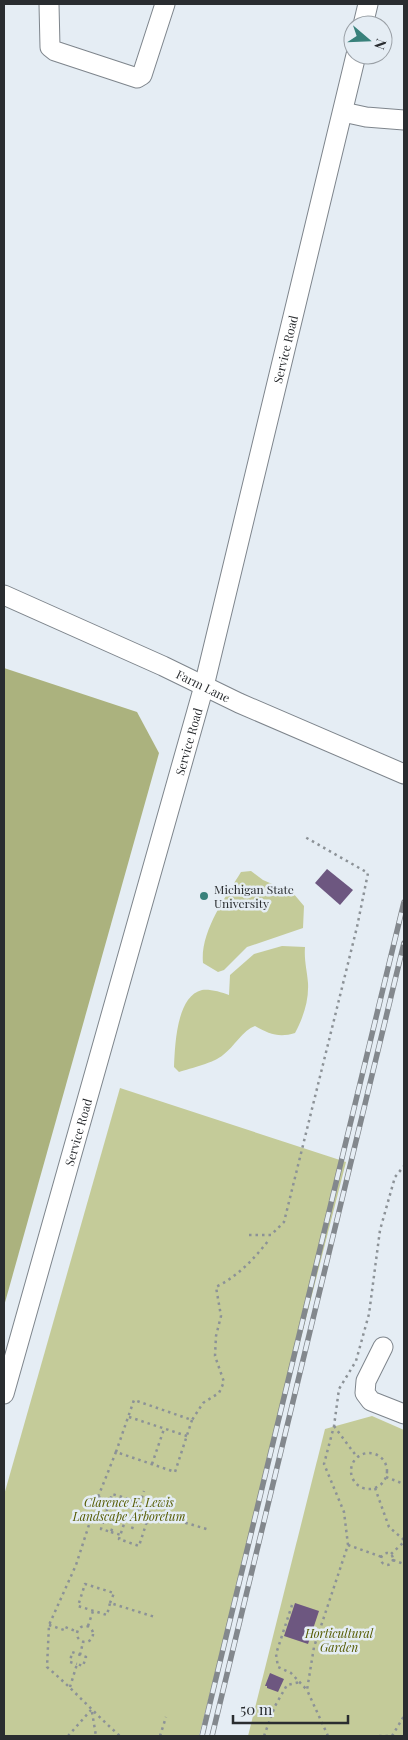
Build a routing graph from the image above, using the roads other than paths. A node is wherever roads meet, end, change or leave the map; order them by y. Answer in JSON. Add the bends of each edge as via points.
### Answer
{"nodes":[{"id":1,"x":49,"y":4,"type":"edge"},
{"id":2,"x":165,"y":4,"type":"edge"},
{"id":3,"x":354,"y":65,"type":"edge"},
{"id":4,"x":343,"y":112,"type":"junction"},
{"id":5,"x":404,"y":120,"type":"edge"},
{"id":6,"x":4,"y":595,"type":"edge"},
{"id":7,"x":204,"y":686,"type":"junction"},
{"id":8,"x":404,"y":774,"type":"edge"},
{"id":9,"x":383,"y":1347,"type":"dead end"},
{"id":10,"x":4,"y":1394,"type":"edge"},
{"id":11,"x":404,"y":1414,"type":"edge"}],
"edges":[{"from":1,"to":2,"type":"street","via":[[50,47],[137,78],[142,75]]},
{"from":3,"to":4,"type":"street","name":"Service Road"},
{"from":4,"to":5,"type":"street"},
{"from":4,"to":7,"type":"street","name":"Service Road"},
{"from":6,"to":7,"type":"street","name":"Farm Lane"},
{"from":7,"to":8,"type":"street","name":"Farm Lane"},
{"from":7,"to":10,"type":"street","name":"Service Road"},
{"from":9,"to":11,"type":"street","via":[[366,1381],[365,1394],[371,1401]]}]}
